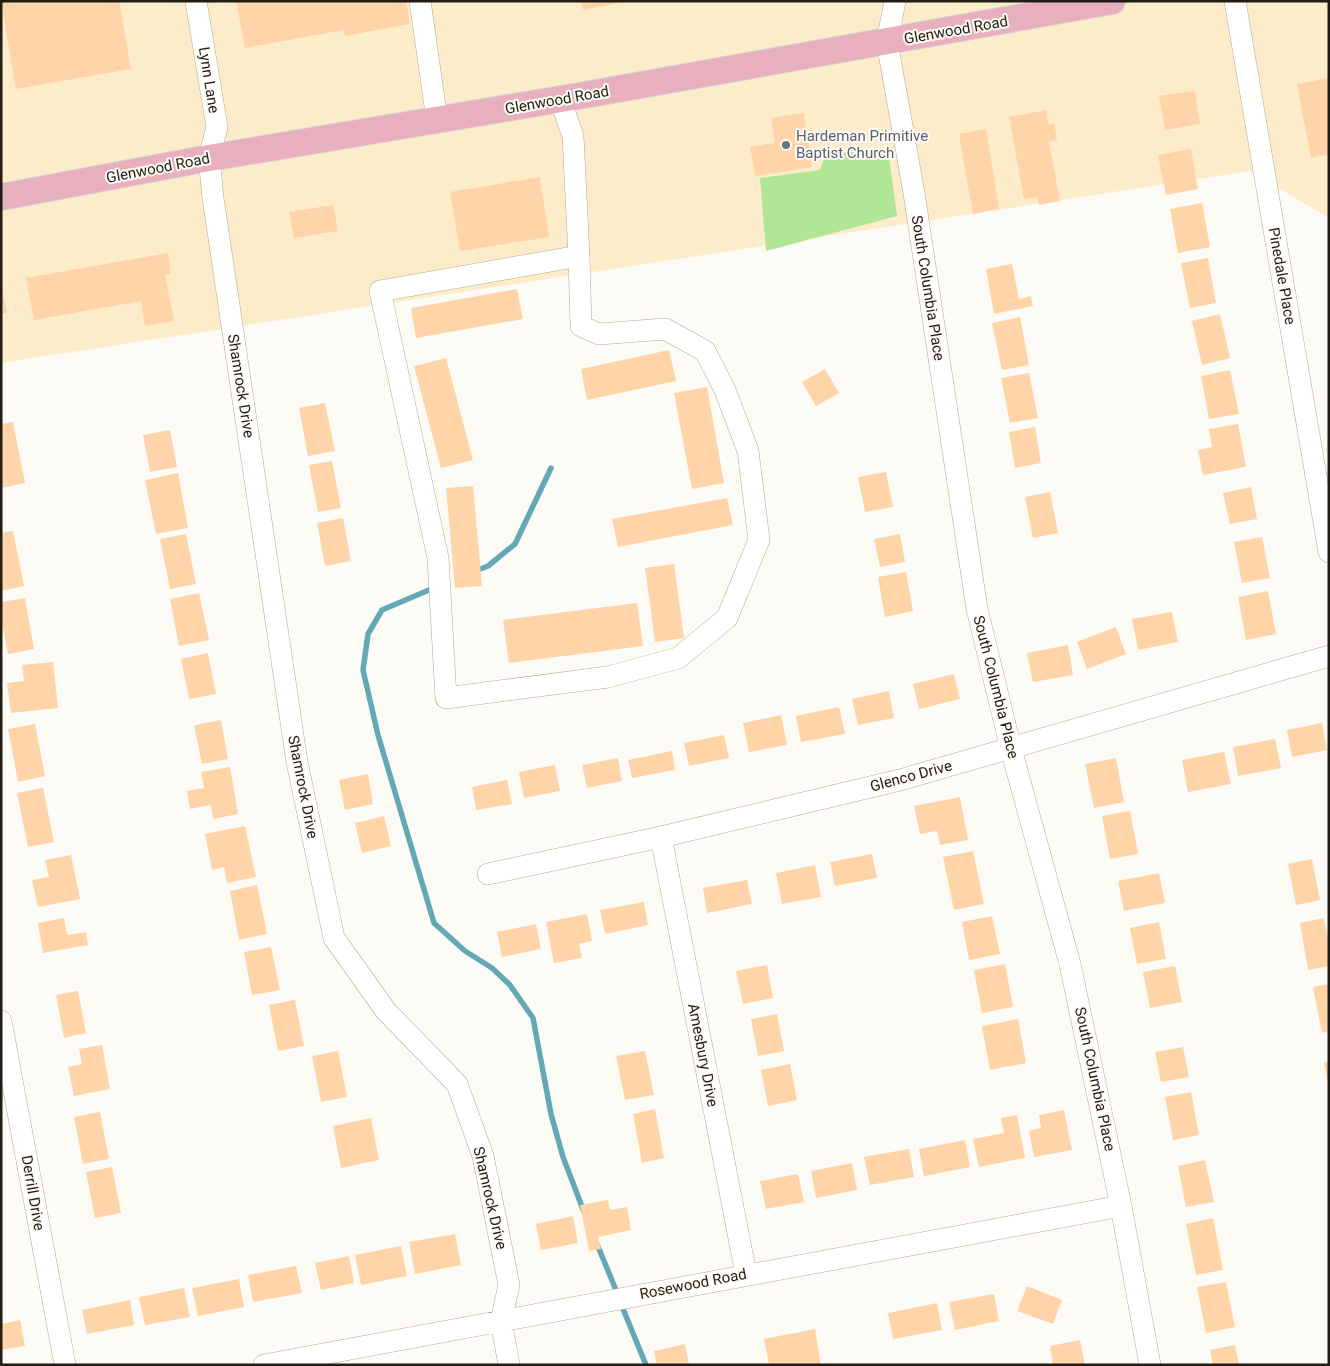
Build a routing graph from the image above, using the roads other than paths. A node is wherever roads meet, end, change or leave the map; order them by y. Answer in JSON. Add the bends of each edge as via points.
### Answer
{"nodes":[{"id":1,"x":196,"y":1,"type":"edge"},
{"id":2,"x":420,"y":1,"type":"edge"},
{"id":3,"x":895,"y":1,"type":"edge"},
{"id":4,"x":1112,"y":1,"type":"edge"},
{"id":5,"x":1235,"y":1,"type":"edge"},
{"id":6,"x":887,"y":42,"type":"junction"},
{"id":7,"x":560,"y":99,"type":"junction"},
{"id":8,"x":438,"y":120,"type":"junction"},
{"id":9,"x":209,"y":158,"type":"junction"},
{"id":10,"x":1,"y":197,"type":"edge"},
{"id":11,"x":579,"y":256,"type":"junction"},
{"id":12,"x":1329,"y":552,"type":"edge"},
{"id":13,"x":1329,"y":656,"type":"edge"},
{"id":14,"x":1011,"y":749,"type":"junction"},
{"id":15,"x":661,"y":837,"type":"junction"},
{"id":16,"x":488,"y":874,"type":"dead end"},
{"id":17,"x":1,"y":1021,"type":"edge"},
{"id":18,"x":1121,"y":1206,"type":"junction"},
{"id":19,"x":746,"y":1274,"type":"junction"},
{"id":20,"x":501,"y":1322,"type":"junction"},
{"id":21,"x":65,"y":1365,"type":"edge"},
{"id":22,"x":264,"y":1365,"type":"edge"},
{"id":23,"x":509,"y":1365,"type":"edge"},
{"id":24,"x":1150,"y":1365,"type":"edge"}],
"edges":[{"from":1,"to":9,"type":"street","name":"Lynn Lane","via":[[217,127]]},
{"from":2,"to":8,"type":"street"},
{"from":3,"to":6,"type":"street","name":"South Columbia Place"},
{"from":4,"to":6,"type":"main road","name":"Glenwood Road"},
{"from":5,"to":12,"type":"street","name":"Pinedale Place"},
{"from":6,"to":7,"type":"main road","name":"Glenwood Road"},
{"from":6,"to":14,"type":"street","name":"South Columbia Place","via":[[914,193],[977,609]]},
{"from":7,"to":8,"type":"main road","name":"Glenwood Road"},
{"from":7,"to":11,"type":"street","via":[[573,136]]},
{"from":8,"to":9,"type":"main road","name":"Glenwood Road"},
{"from":9,"to":10,"type":"main road","name":"Glenwood Road"},
{"from":9,"to":20,"type":"street","name":"Shamrock Drive","via":[[297,762],[334,938],[386,1011],[457,1084],[484,1156],[509,1285]]},
{"from":11,"to":11,"type":"street","via":[[380,291],[438,558],[446,698],[608,676],[678,658],[727,618],[759,540],[748,451],[725,390],[705,352],[666,330],[598,334],[581,326]]},
{"from":13,"to":14,"type":"street","name":"Glenco Drive"},
{"from":14,"to":15,"type":"street","name":"Glenco Drive","via":[[900,780]]},
{"from":14,"to":18,"type":"street","name":"South Columbia Place","via":[[1070,964]]},
{"from":15,"to":16,"type":"street","name":"Glenco Drive"},
{"from":15,"to":19,"type":"street","name":"Amesbury Drive"},
{"from":17,"to":21,"type":"street","name":"Derrill Drive"},
{"from":18,"to":19,"type":"street","name":"Rosewood Road"},
{"from":18,"to":24,"type":"street","name":"South Columbia Place"},
{"from":19,"to":20,"type":"street","name":"Rosewood Road"},
{"from":20,"to":22,"type":"street","name":"Rosewood Road"},
{"from":20,"to":23,"type":"street","name":"Shamrock Drive"}]}
